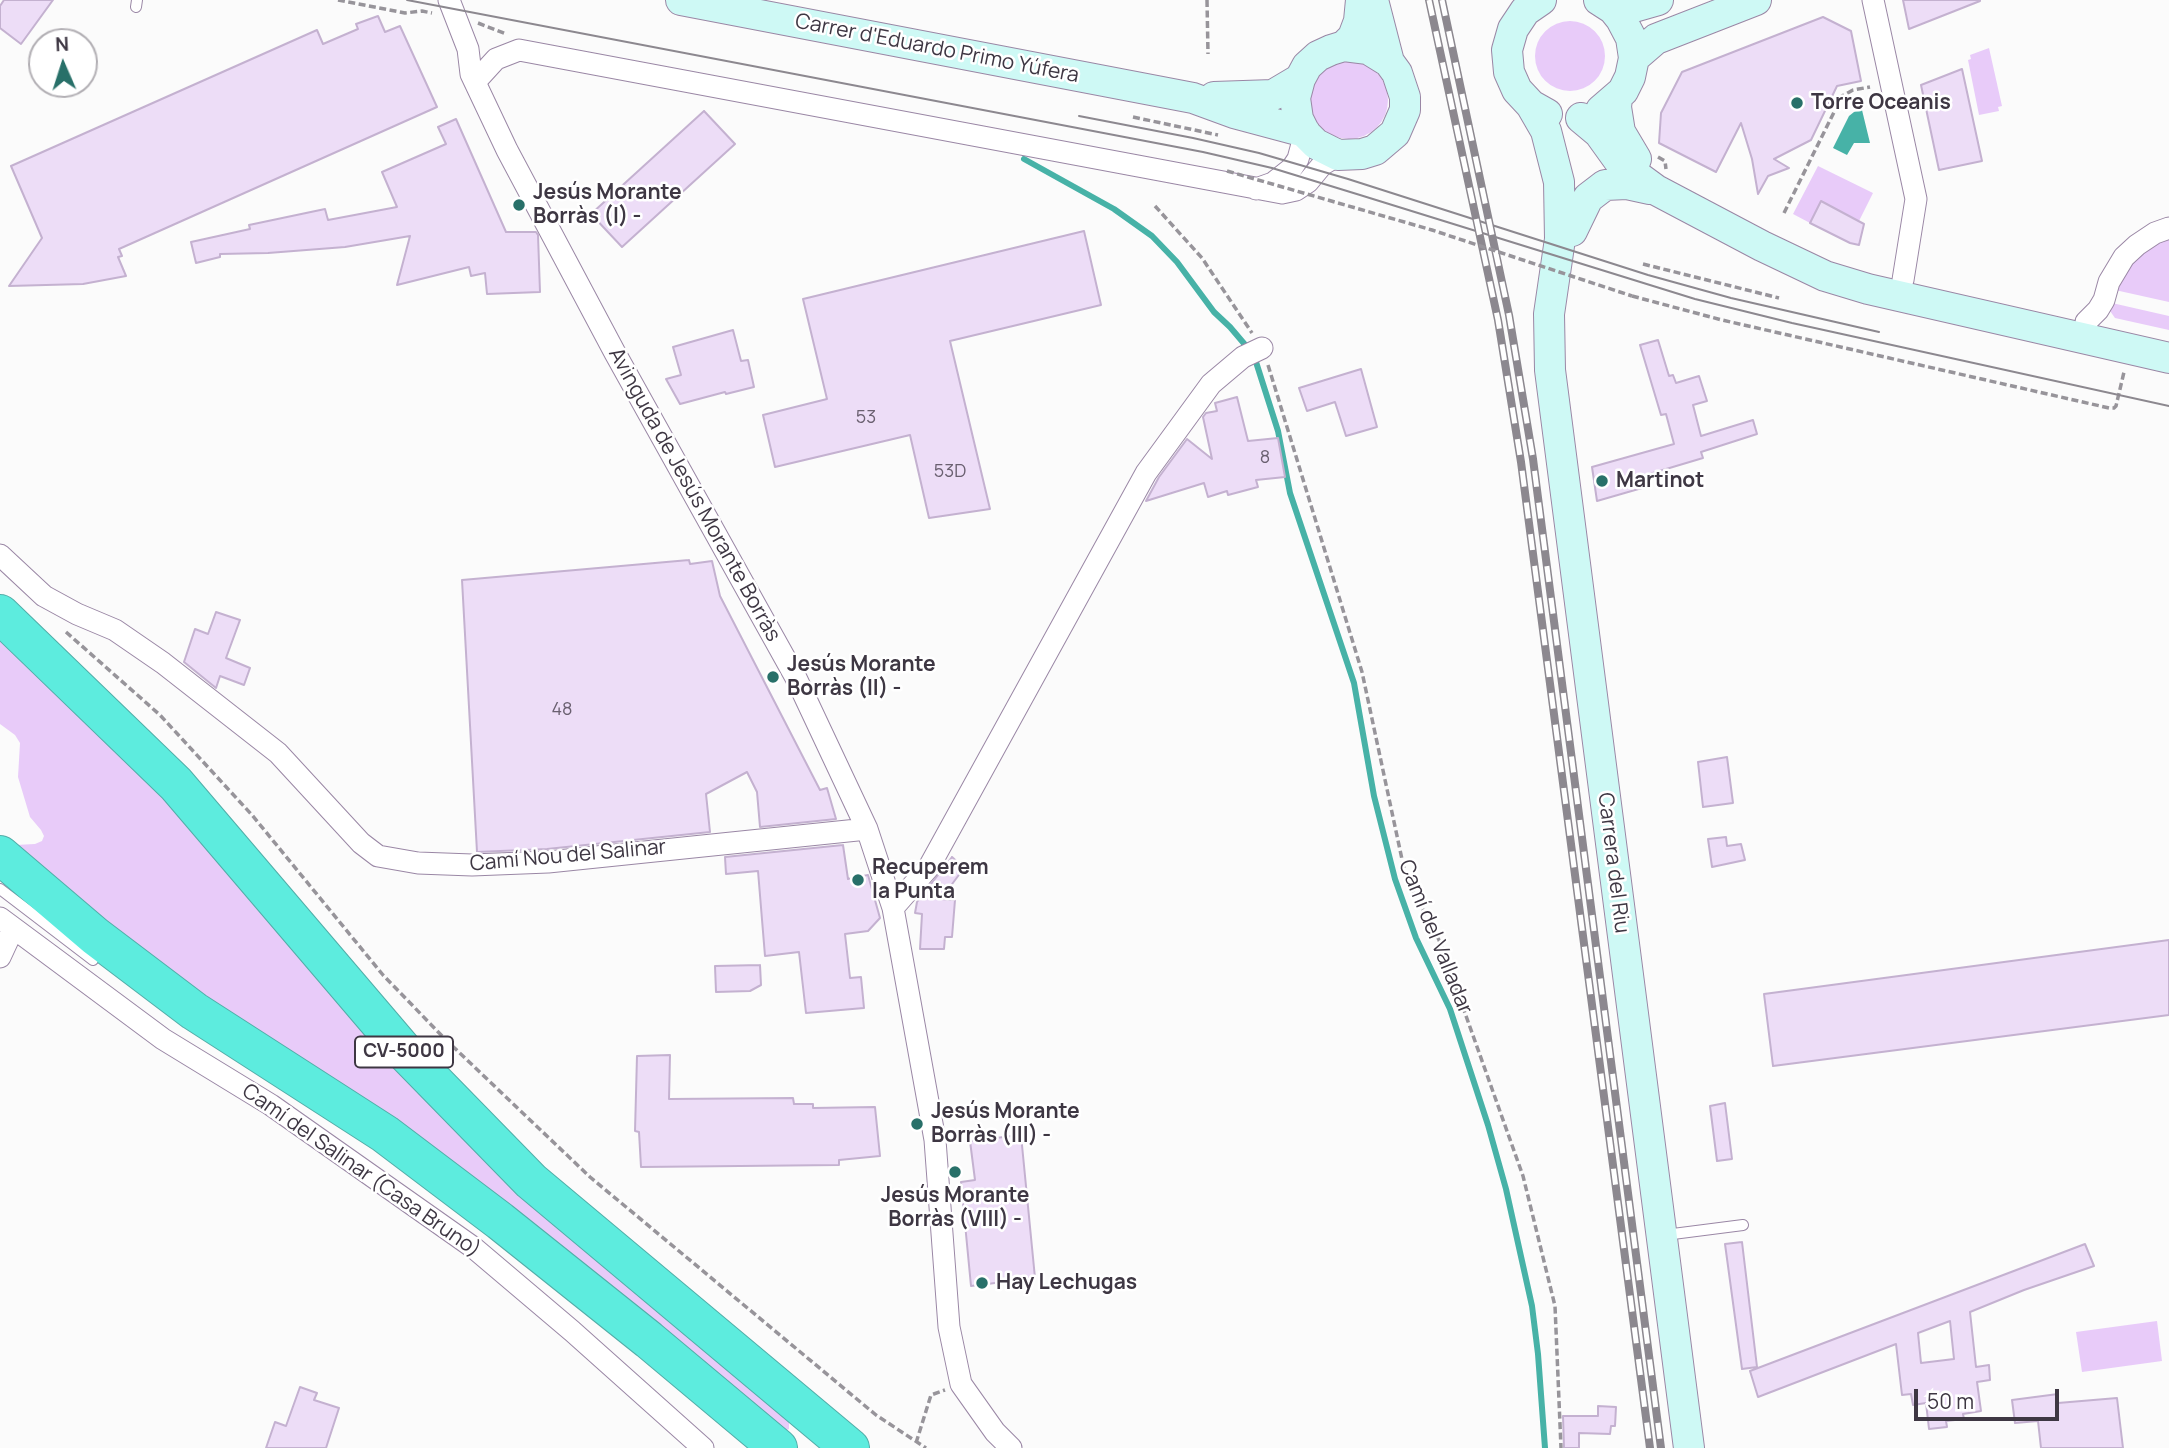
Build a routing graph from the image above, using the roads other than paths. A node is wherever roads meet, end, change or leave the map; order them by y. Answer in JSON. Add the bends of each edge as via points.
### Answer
{"nodes":[{"id":1,"x":681,"y":0,"type":"edge"},
{"id":2,"x":737,"y":0,"type":"edge"},
{"id":3,"x":1361,"y":0,"type":"edge"},
{"id":4,"x":1373,"y":0,"type":"edge"},
{"id":5,"x":1658,"y":0,"type":"edge"},
{"id":6,"x":1756,"y":0,"type":"edge"},
{"id":7,"x":1872,"y":0,"type":"edge"},
{"id":8,"x":1539,"y":1,"type":"edge"},
{"id":9,"x":1606,"y":4,"type":"edge"},
{"id":10,"x":439,"y":5,"type":"edge"},
{"id":11,"x":768,"y":17,"type":"junction"},
{"id":12,"x":1344,"y":46,"type":"junction"},
{"id":13,"x":1634,"y":58,"type":"junction"},
{"id":14,"x":1389,"y":62,"type":"junction"},
{"id":15,"x":473,"y":78,"type":"junction"},
{"id":16,"x":1300,"y":79,"type":"junction"},
{"id":17,"x":1193,"y":98,"type":"junction"},
{"id":18,"x":1617,"y":98,"type":"junction"},
{"id":19,"x":1531,"y":105,"type":"junction"},
{"id":20,"x":1580,"y":118,"type":"junction"},
{"id":21,"x":1305,"y":133,"type":"junction"},
{"id":22,"x":1338,"y":155,"type":"junction"},
{"id":23,"x":1661,"y":179,"type":"junction"},
{"id":24,"x":1254,"y":190,"type":"junction"},
{"id":25,"x":2169,"y":228,"type":"edge"},
{"id":26,"x":1572,"y":231,"type":"junction"},
{"id":27,"x":1555,"y":277,"type":"junction"},
{"id":28,"x":1903,"y":280,"type":"junction"},
{"id":29,"x":2086,"y":322,"type":"junction"},
{"id":30,"x":2169,"y":340,"type":"edge"},
{"id":31,"x":1262,"y":348,"type":"road end"},
{"id":32,"x":2169,"y":358,"type":"edge"},
{"id":33,"x":0,"y":555,"type":"edge"},
{"id":34,"x":0,"y":614,"type":"edge"},
{"id":35,"x":867,"y":829,"type":"junction"},
{"id":36,"x":0,"y":855,"type":"edge"},
{"id":37,"x":0,"y":879,"type":"edge"},
{"id":38,"x":0,"y":889,"type":"edge"},
{"id":39,"x":893,"y":908,"type":"junction"},
{"id":40,"x":7,"y":924,"type":"edge"},
{"id":41,"x":0,"y":957,"type":"edge"},
{"id":42,"x":93,"y":960,"type":"junction"},
{"id":43,"x":385,"y":1134,"type":"junction"},
{"id":44,"x":1743,"y":1225,"type":"dead end"},
{"id":45,"x":1662,"y":1235,"type":"junction"},
{"id":46,"x":704,"y":1448,"type":"edge"},
{"id":47,"x":778,"y":1448,"type":"edge"},
{"id":48,"x":849,"y":1448,"type":"edge"},
{"id":49,"x":1011,"y":1448,"type":"edge"},
{"id":50,"x":1689,"y":1448,"type":"edge"}],
"edges":[{"from":1,"to":11,"type":"street","name":"Carrer d'Eduardo Primo Yúfera"},
{"from":2,"to":11,"type":"lane"},
{"from":3,"to":12,"type":"street","via":[[1357,30]]},
{"from":4,"to":14,"type":"street"},
{"from":5,"to":9,"type":"street","via":[[1630,9]]},
{"from":6,"to":13,"type":"street","via":[[1656,39]]},
{"from":7,"to":28,"type":"street","via":[[1916,199]]},
{"from":8,"to":19,"type":"street","name":"Carrera del Riu","via":[[1513,29],[1507,50],[1509,72]]},
{"from":9,"to":13,"type":"street","via":[[1631,38]]},
{"from":10,"to":15,"type":"street","name":"Avinguda de Jesús Morante Borràs","via":[[454,48]]},
{"from":11,"to":17,"type":"street","name":"Carrer d'Eduardo Primo Yúfera"},
{"from":12,"to":14,"type":"street","via":[[1368,49]]},
{"from":12,"to":16,"type":"street","via":[[1318,56]]},
{"from":13,"to":18,"type":"street","via":[[1630,77]]},
{"from":14,"to":22,"type":"street","via":[[1405,97],[1395,134],[1375,150]]},
{"from":15,"to":24,"type":"street","via":[[496,59],[519,50]]},
{"from":15,"to":35,"type":"street","name":"Avinguda de Jesús Morante Borràs","via":[[615,353],[796,678]]},
{"from":16,"to":17,"type":"street","name":"Carrer d'Eduardo Primo Yúfera","via":[[1273,95]]},
{"from":16,"to":21,"type":"street","via":[[1295,109]]},
{"from":17,"to":21,"type":"street","name":"Carrer d'Eduardo Primo Yúfera"},
{"from":18,"to":20,"type":"street"},
{"from":18,"to":28,"type":"street","via":[[1620,132],[1641,164],[1825,259]]},
{"from":19,"to":20,"type":"street","via":[[1548,115]]},
{"from":19,"to":27,"type":"street","name":"Carrera del Riu","via":[[1546,131],[1559,181],[1561,222]]},
{"from":20,"to":23,"type":"street","via":[[1599,133],[1622,165]]},
{"from":20,"to":26,"type":"street","name":"Carrera del Riu","via":[[1570,150]]},
{"from":21,"to":22,"type":"street"},
{"from":21,"to":24,"type":"street","via":[[1292,168]]},
{"from":22,"to":24,"type":"street","via":[[1296,190],[1282,194]]},
{"from":23,"to":26,"type":"street","via":[[1605,185],[1588,198]]},
{"from":23,"to":32,"type":"street","via":[[1785,258],[1846,283]]},
{"from":25,"to":29,"type":"street","via":[[2124,257],[2104,300]]},
{"from":26,"to":27,"type":"street","name":"Carrera del Riu"},
{"from":27,"to":45,"type":"street","name":"Carrera del Riu","via":[[1549,314],[1550,370]]},
{"from":28,"to":29,"type":"street"},
{"from":29,"to":30,"type":"street"},
{"from":31,"to":39,"type":"street","via":[[1243,357],[1211,384],[1146,473],[929,867]]},
{"from":33,"to":35,"type":"street","name":"Camí Nou del Salinar","via":[[44,596],[115,629],[278,753],[378,856],[472,865],[548,862]]},
{"from":34,"to":48,"type":"highway","number":"CV-5000","via":[[176,784],[402,1049],[531,1181]]},
{"from":35,"to":39,"type":"street","name":"Avinguda de Jesús Morante Borràs"},
{"from":36,"to":43,"type":"highway","via":[[95,936],[194,1011]]},
{"from":37,"to":42,"type":"highway"},
{"from":38,"to":42,"type":"lane"},
{"from":39,"to":49,"type":"street","name":"Avinguda de Jesús Morante Borràs","via":[[935,1140],[949,1327],[961,1384]]},
{"from":40,"to":41,"type":"street"},
{"from":40,"to":46,"type":"street","name":"Camí del Salinar (Casa Bruno)","via":[[163,1039],[271,1105],[474,1248]]},
{"from":42,"to":43,"type":"highway","via":[[152,1002]]},
{"from":43,"to":47,"type":"highway"},
{"from":44,"to":45,"type":"lane"},
{"from":45,"to":50,"type":"street","name":"Carrera del Riu"}]}
